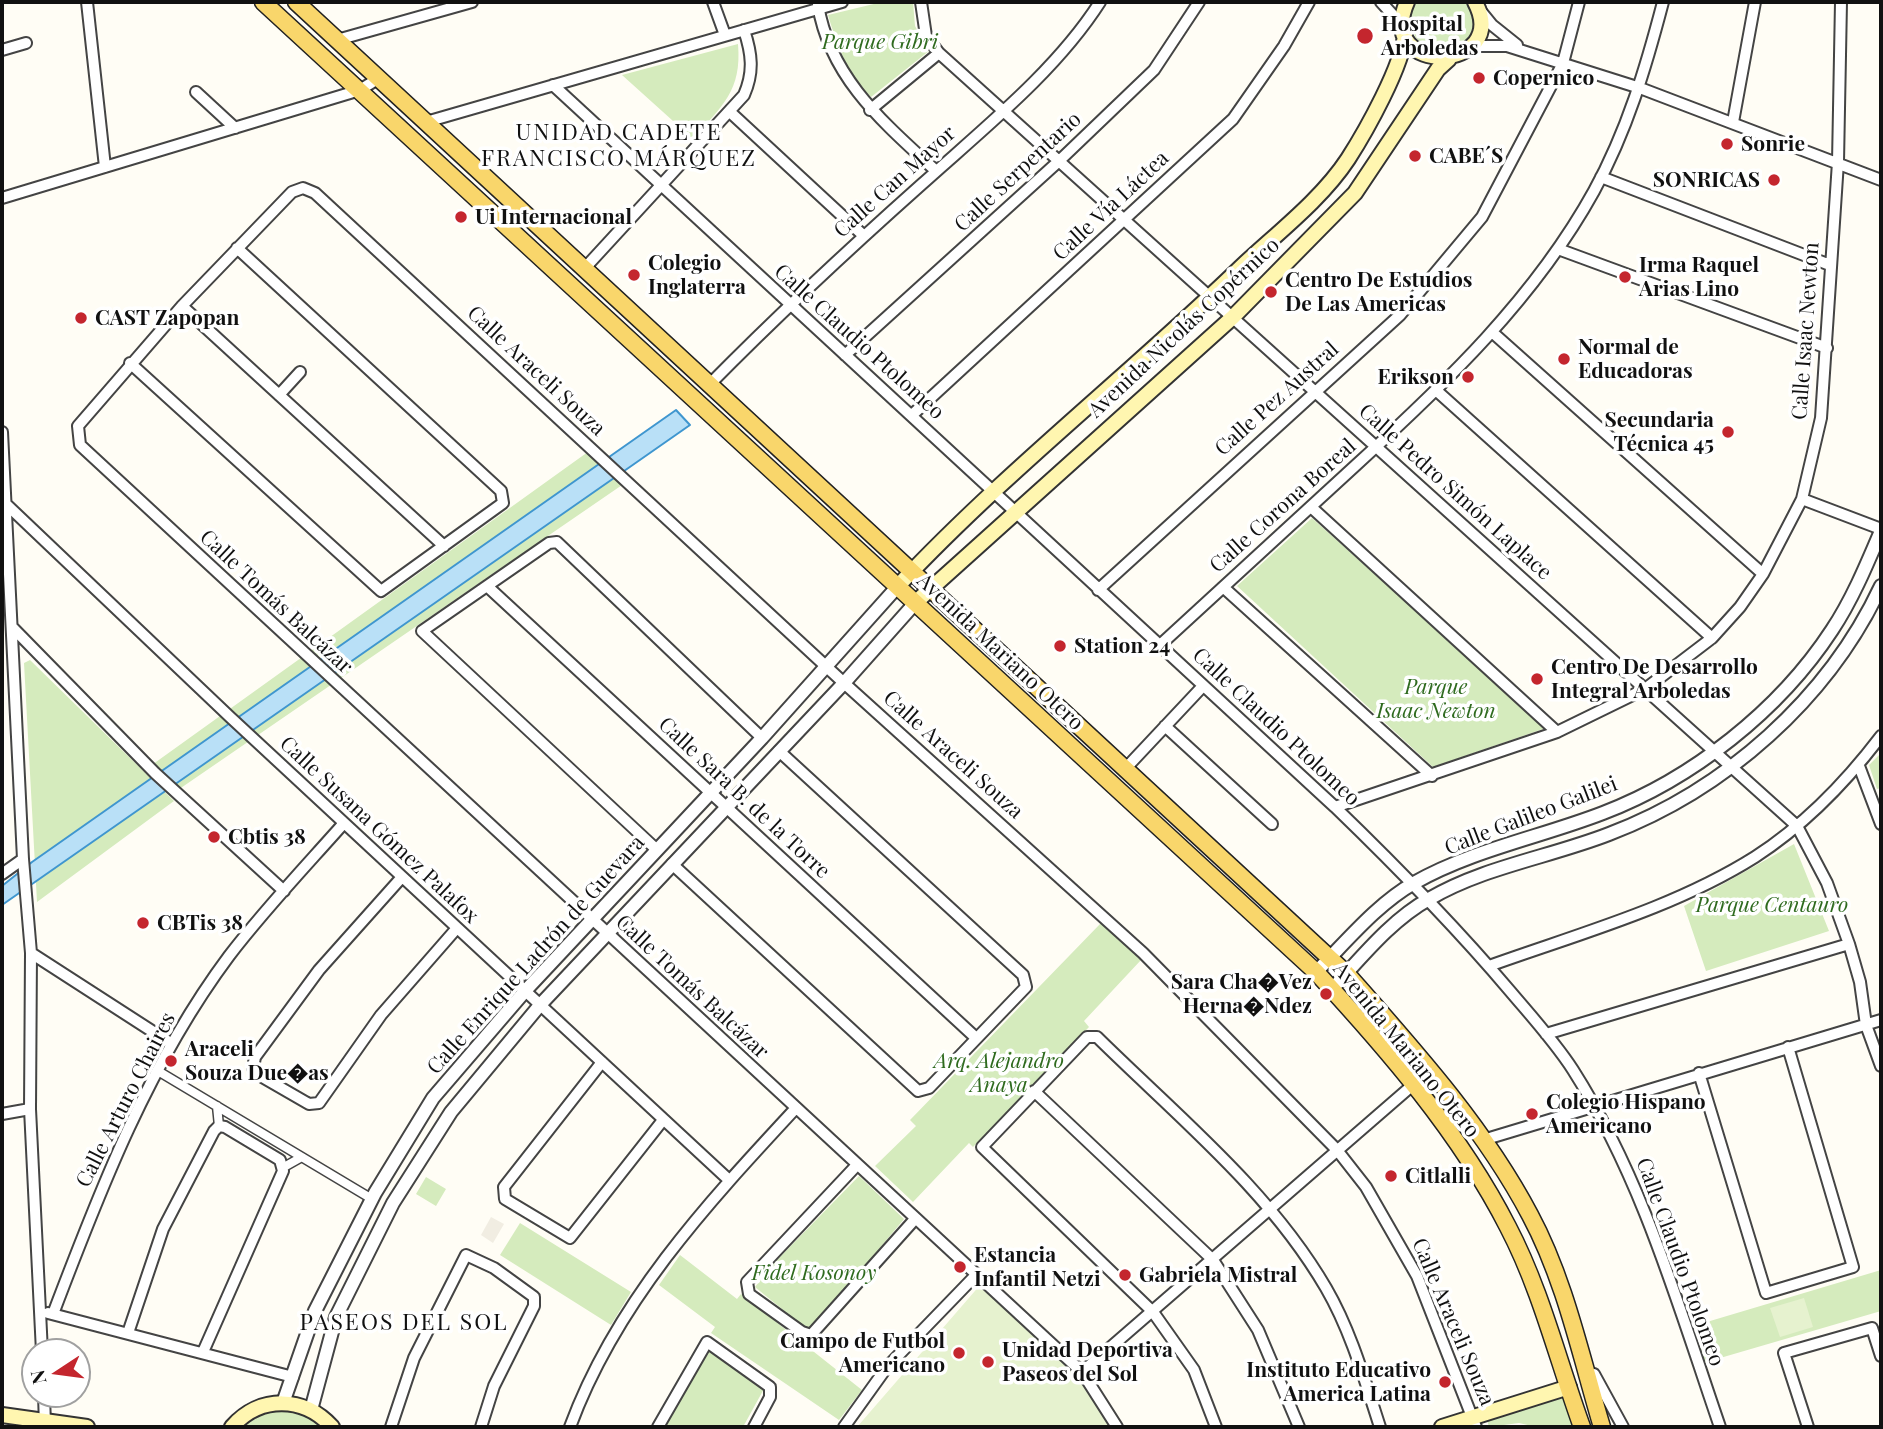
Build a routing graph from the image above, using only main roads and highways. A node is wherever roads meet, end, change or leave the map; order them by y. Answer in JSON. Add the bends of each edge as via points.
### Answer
{"nodes":[{"id":1,"x":263,"y":2,"type":"edge"},
{"id":2,"x":296,"y":2,"type":"edge"},
{"id":3,"x":1407,"y":2,"type":"edge"},
{"id":4,"x":1477,"y":5,"type":"edge"},
{"id":5,"x":1404,"y":30,"type":"junction"},
{"id":6,"x":1449,"y":59,"type":"junction"},
{"id":7,"x":911,"y":572,"type":"junction"},
{"id":8,"x":898,"y":586,"type":"junction"},
{"id":9,"x":929,"y":589,"type":"junction"},
{"id":10,"x":916,"y":602,"type":"junction"},
{"id":11,"x":1579,"y":1348,"type":"junction"},
{"id":12,"x":1569,"y":1387,"type":"junction"},
{"id":13,"x":2,"y":1415,"type":"edge"},
{"id":14,"x":1474,"y":1422,"type":"edge"},
{"id":15,"x":45,"y":1424,"type":"edge"},
{"id":16,"x":1581,"y":1425,"type":"edge"},
{"id":17,"x":87,"y":1427,"type":"edge"},
{"id":18,"x":232,"y":1427,"type":"edge"},
{"id":19,"x":332,"y":1427,"type":"edge"},
{"id":20,"x":1442,"y":1427,"type":"edge"},
{"id":21,"x":1602,"y":1427,"type":"edge"},
{"id":22,"x":1611,"y":1427,"type":"edge"}],
"edges":[{"from":1,"to":8,"type":"main road","name":"Avenida Mariano Otero"},
{"from":2,"to":7,"type":"main road","name":"Avenida Mariano Otero"},
{"from":3,"to":5,"type":"main road","name":"Avenida Nicolás Copérnico"},
{"from":4,"to":6,"type":"main road","name":"Avenida Nicolás Copérnico","via":[[1480,22],[1471,46]]},
{"from":5,"to":6,"type":"main road","via":[[1423,55]]},
{"from":5,"to":7,"type":"main road","name":"Avenida Nicolás Copérnico","via":[[1404,52],[1348,159],[1321,191]]},
{"from":6,"to":9,"type":"main road","name":"Avenida Nicolás Copérnico","via":[[1355,192],[1233,317]]},
{"from":7,"to":8,"type":"main road","name":"Avenida Nicolás Copérnico"},
{"from":7,"to":9,"type":"main road","name":"Avenida Mariano Otero"},
{"from":8,"to":10,"type":"main road","name":"Avenida Mariano Otero"},
{"from":9,"to":10,"type":"main road","name":"Avenida Nicolás Copérnico"},
{"from":9,"to":11,"type":"main road","name":"Avenida Mariano Otero","via":[[1331,957],[1430,1070],[1483,1140],[1531,1216]]},
{"from":10,"to":12,"type":"main road","name":"Avenida Mariano Otero","via":[[1316,972],[1413,1085],[1460,1148],[1508,1226]]},
{"from":11,"to":21,"type":"main road","name":"Avenida Mariano Otero"},
{"from":11,"to":22,"type":"main road","via":[[1594,1374]]},
{"from":12,"to":14,"type":"main road"},
{"from":12,"to":16,"type":"main road","name":"Avenida Mariano Otero"},
{"from":13,"to":15,"type":"main road"},
{"from":14,"to":20,"type":"main road"},
{"from":15,"to":17,"type":"main road"},
{"from":18,"to":19,"type":"main road","via":[[254,1409],[283,1403],[311,1410]]}]}
